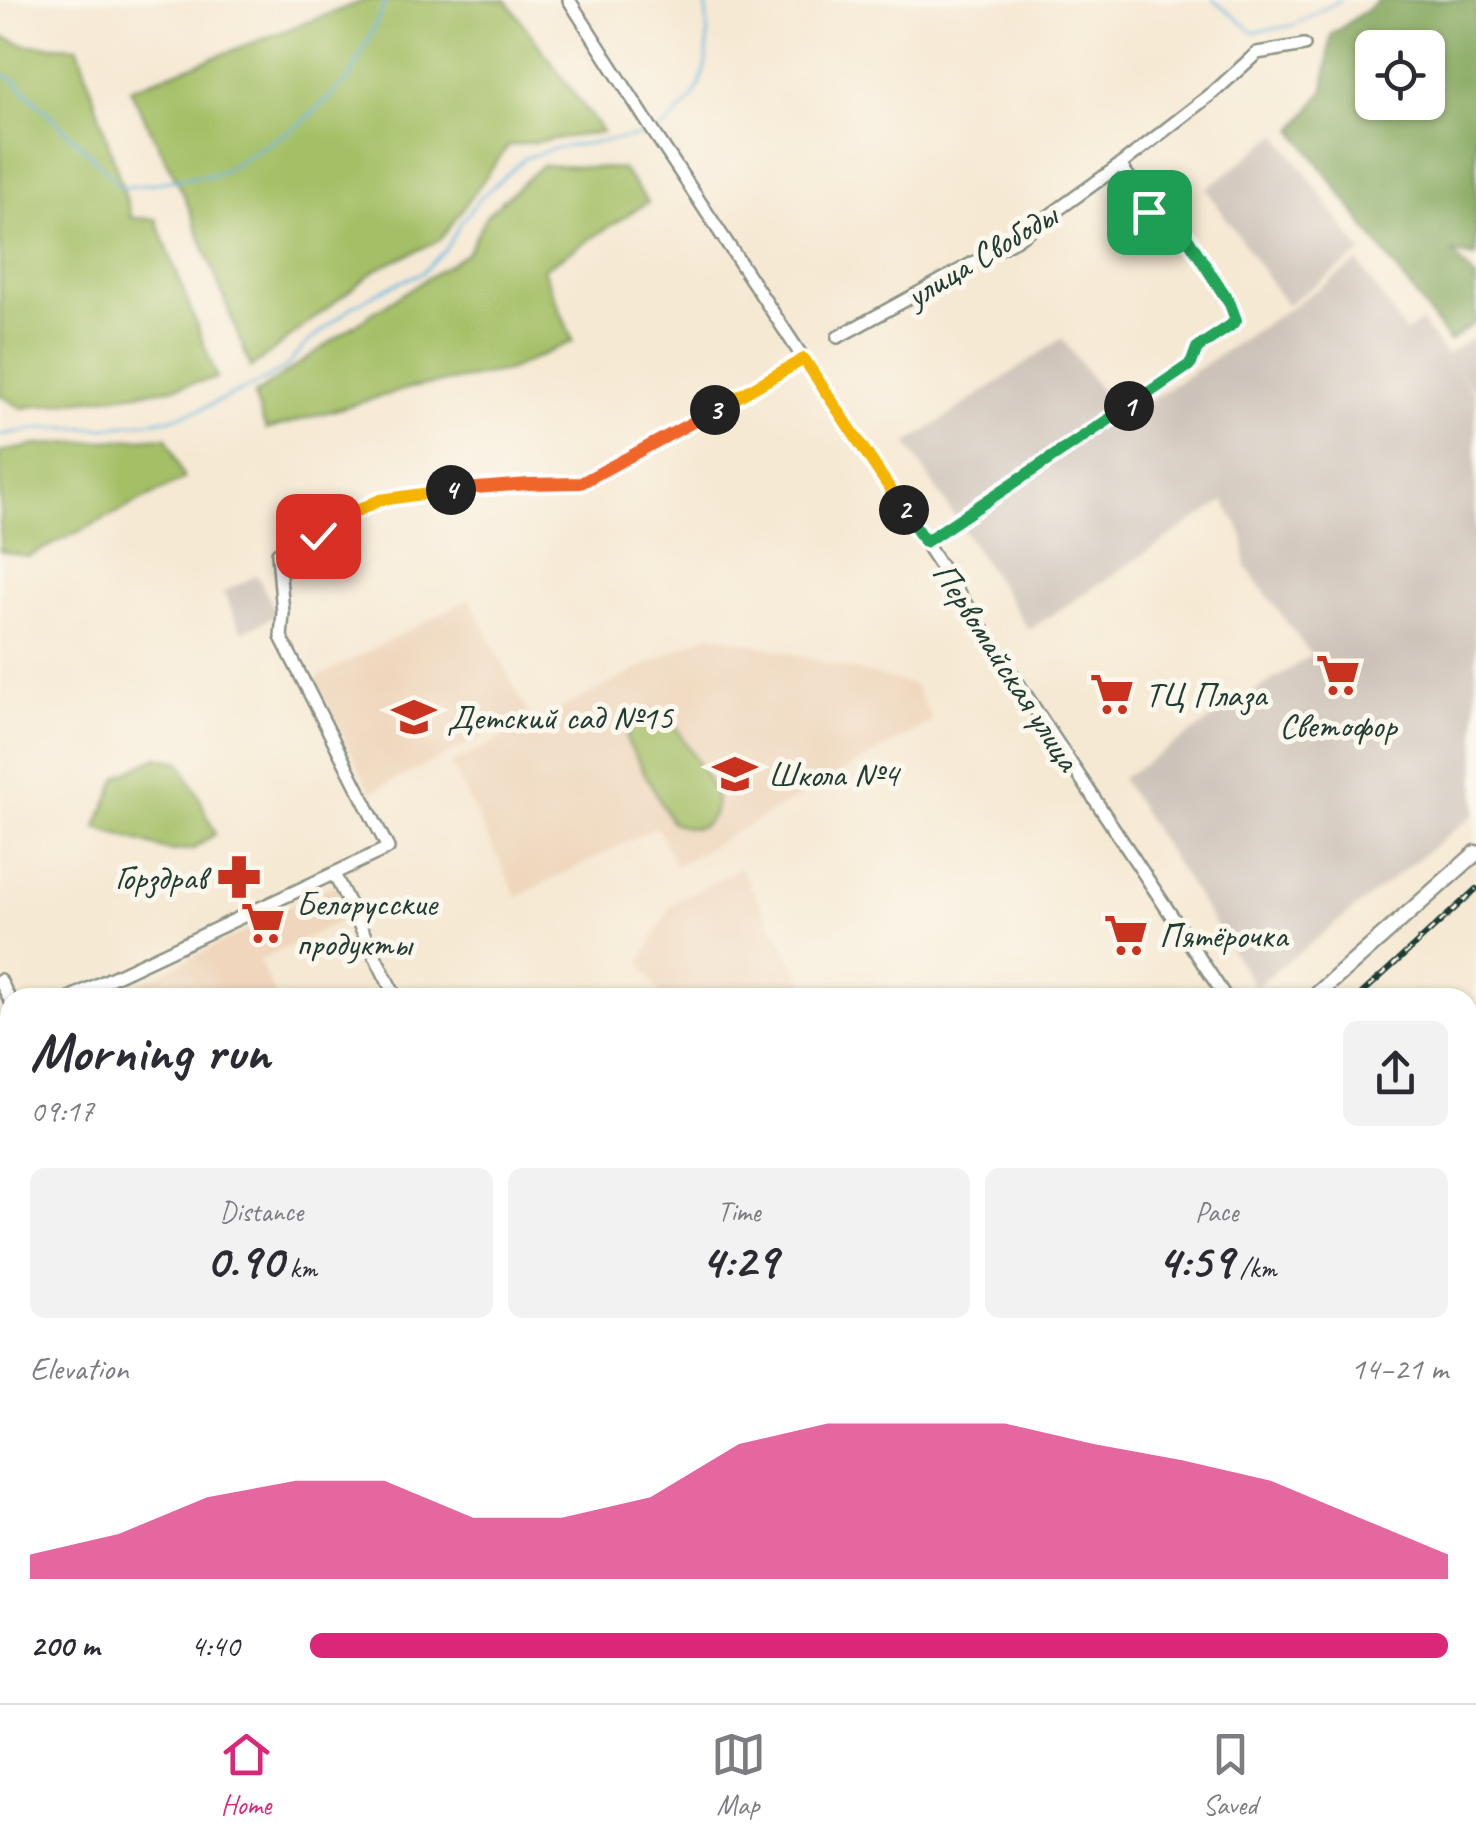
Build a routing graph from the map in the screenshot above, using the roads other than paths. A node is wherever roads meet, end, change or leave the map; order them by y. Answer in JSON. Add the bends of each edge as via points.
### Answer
{"nodes":[{"id":1,"x":569,"y":0,"type":"edge"},
{"id":2,"x":1304,"y":45,"type":"dead end"},
{"id":3,"x":1120,"y":166,"type":"junction"},
{"id":4,"x":838,"y":338,"type":"dead end"},
{"id":5,"x":804,"y":359,"type":"junction"},
{"id":6,"x":318,"y":536,"type":"dead end"},
{"id":7,"x":925,"y":542,"type":"junction"},
{"id":8,"x":278,"y":552,"type":"dead end"},
{"id":9,"x":1476,"y":852,"type":"edge"},
{"id":10,"x":334,"y":874,"type":"junction"},
{"id":11,"x":90,"y":988,"type":"edge"},
{"id":12,"x":391,"y":988,"type":"edge"},
{"id":13,"x":1219,"y":988,"type":"edge"},
{"id":14,"x":1324,"y":988,"type":"edge"}],
"edges":[{"from":1,"to":5,"type":"street","name":"Первомайская улица"},
{"from":2,"to":3,"type":"street","name":"улица Свободы","via":[[1257,53]]},
{"from":3,"to":4,"type":"street","name":"улица Свободы","via":[[1017,239]]},
{"from":3,"to":7,"type":"street","via":[[1149,212],[1185,234],[1236,320],[1197,348],[1191,364]]},
{"from":5,"to":6,"type":"street","via":[[581,483],[380,500]]},
{"from":5,"to":7,"type":"street","name":"Первомайская улица"},
{"from":7,"to":13,"type":"street","name":"Первомайская улица"},
{"from":8,"to":10,"type":"street","via":[[282,637],[388,848]]},
{"from":9,"to":14,"type":"main road"},
{"from":10,"to":11,"type":"street"},
{"from":10,"to":12,"type":"street"}]}
